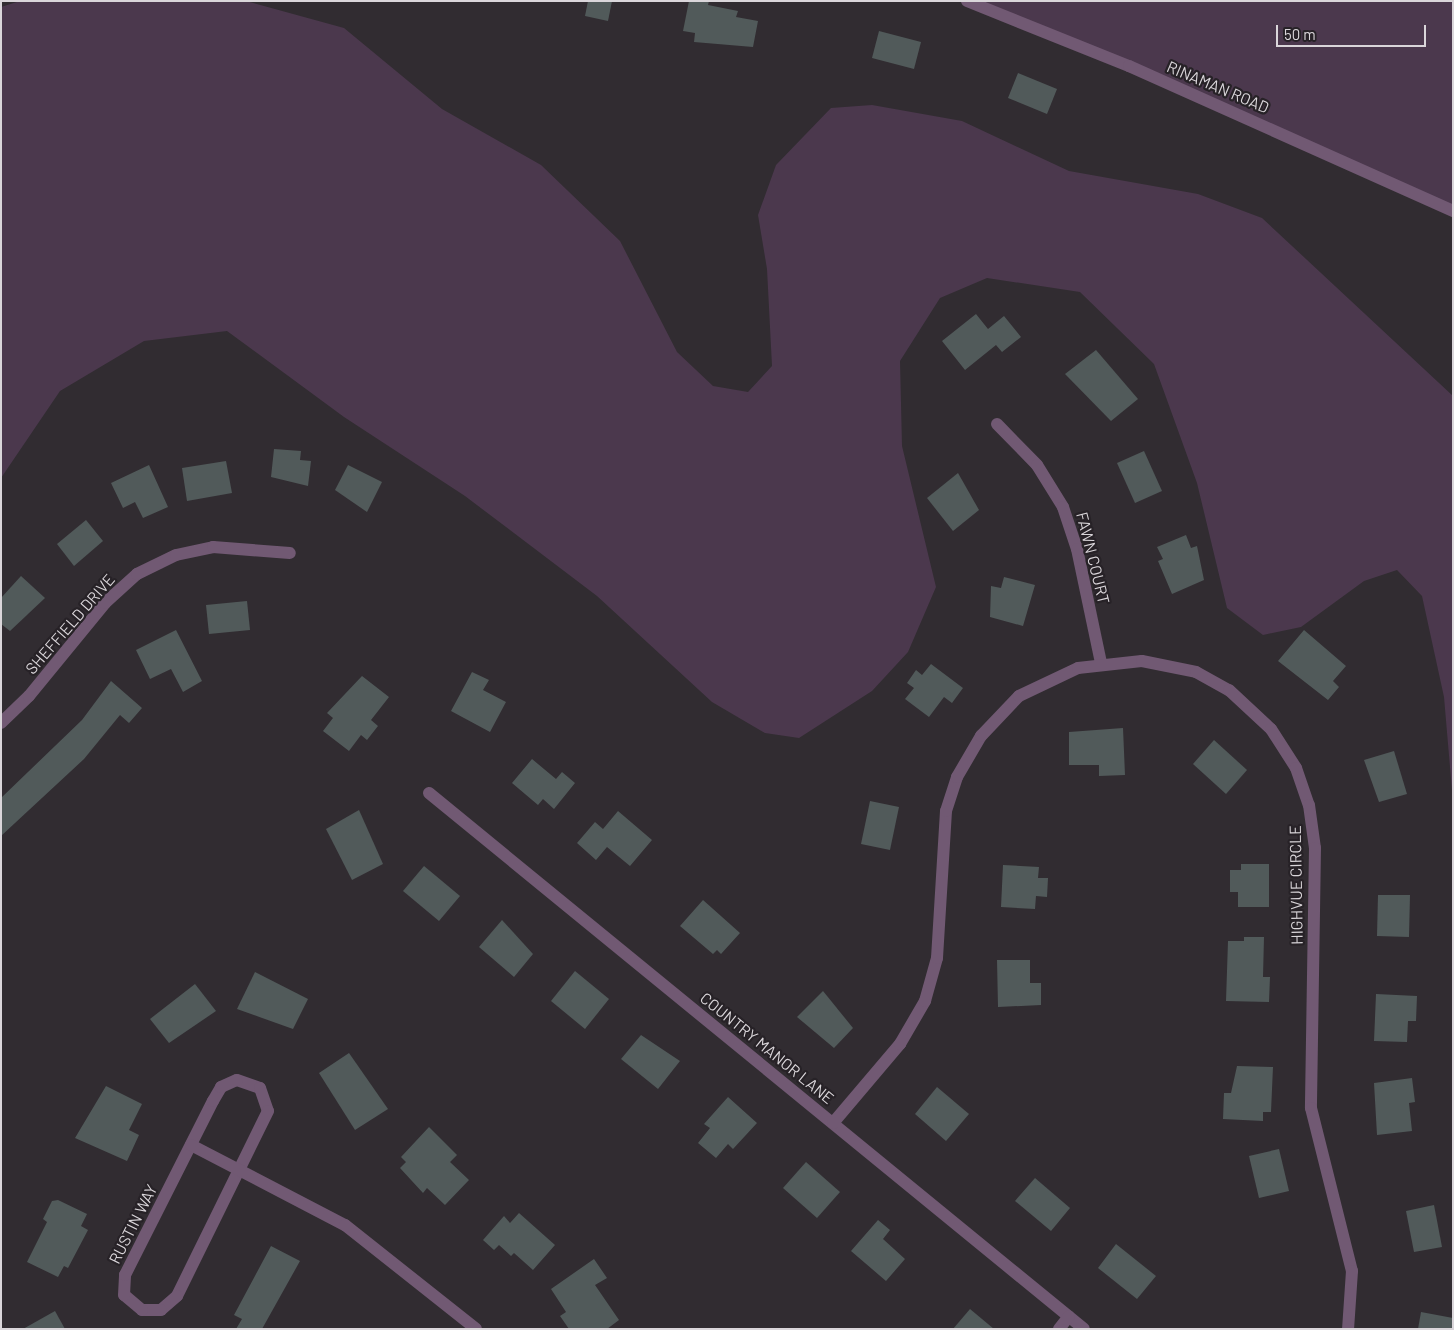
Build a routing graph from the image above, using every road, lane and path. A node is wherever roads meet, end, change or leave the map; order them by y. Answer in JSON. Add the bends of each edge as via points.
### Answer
{"nodes":[{"id":1,"x":967,"y":1,"type":"edge"},
{"id":2,"x":1453,"y":210,"type":"edge"},
{"id":3,"x":997,"y":424,"type":"dead end"},
{"id":4,"x":290,"y":553,"type":"dead end"},
{"id":5,"x":1101,"y":663,"type":"junction"},
{"id":6,"x":1,"y":723,"type":"edge"},
{"id":7,"x":429,"y":793,"type":"dead end"},
{"id":8,"x":833,"y":1123,"type":"junction"},
{"id":9,"x":191,"y":1145,"type":"junction"},
{"id":10,"x":240,"y":1170,"type":"junction"},
{"id":11,"x":1069,"y":1316,"type":"junction"},
{"id":12,"x":476,"y":1329,"type":"edge"},
{"id":13,"x":1059,"y":1329,"type":"edge"},
{"id":14,"x":1084,"y":1329,"type":"edge"},
{"id":15,"x":1348,"y":1329,"type":"edge"}],
"edges":[{"from":1,"to":2,"type":"street","name":"RINAMAN ROAD","via":[[1129,66]]},
{"from":3,"to":5,"type":"street","name":"FAWN COURT","via":[[1037,465],[1063,507],[1077,548]]},
{"from":4,"to":6,"type":"street","name":"SHEFFIELD DRIVE","via":[[213,547],[176,555],[137,574],[105,603],[29,696]]},
{"from":5,"to":8,"type":"street","name":"HIGHVUE CIRCLE","via":[[1059,675],[1019,696],[990,724],[967,757],[945,819],[937,958],[930,988],[900,1044]]},
{"from":5,"to":15,"type":"street","name":"HIGHVUE CIRCLE","via":[[1156,663],[1220,684],[1271,729],[1304,786],[1315,848],[1311,1108],[1352,1271]]},
{"from":7,"to":8,"type":"street","name":"COUNTRY MANOR LANE"},
{"from":8,"to":11,"type":"street","name":"COUNTRY MANOR LANE"},
{"from":9,"to":10,"type":"street"},
{"from":9,"to":10,"type":"street","name":"RUSTIN WAY","via":[[221,1087],[236,1080],[253,1083],[265,1094],[268,1111]]},
{"from":9,"to":10,"type":"street","name":"RUSTIN WAY","via":[[122,1283],[126,1298],[142,1310],[161,1310],[177,1296]]},
{"from":10,"to":12,"type":"street","via":[[357,1234]]},
{"from":11,"to":13,"type":"street"},
{"from":11,"to":14,"type":"street","name":"COUNTRY MANOR LANE"}]}
